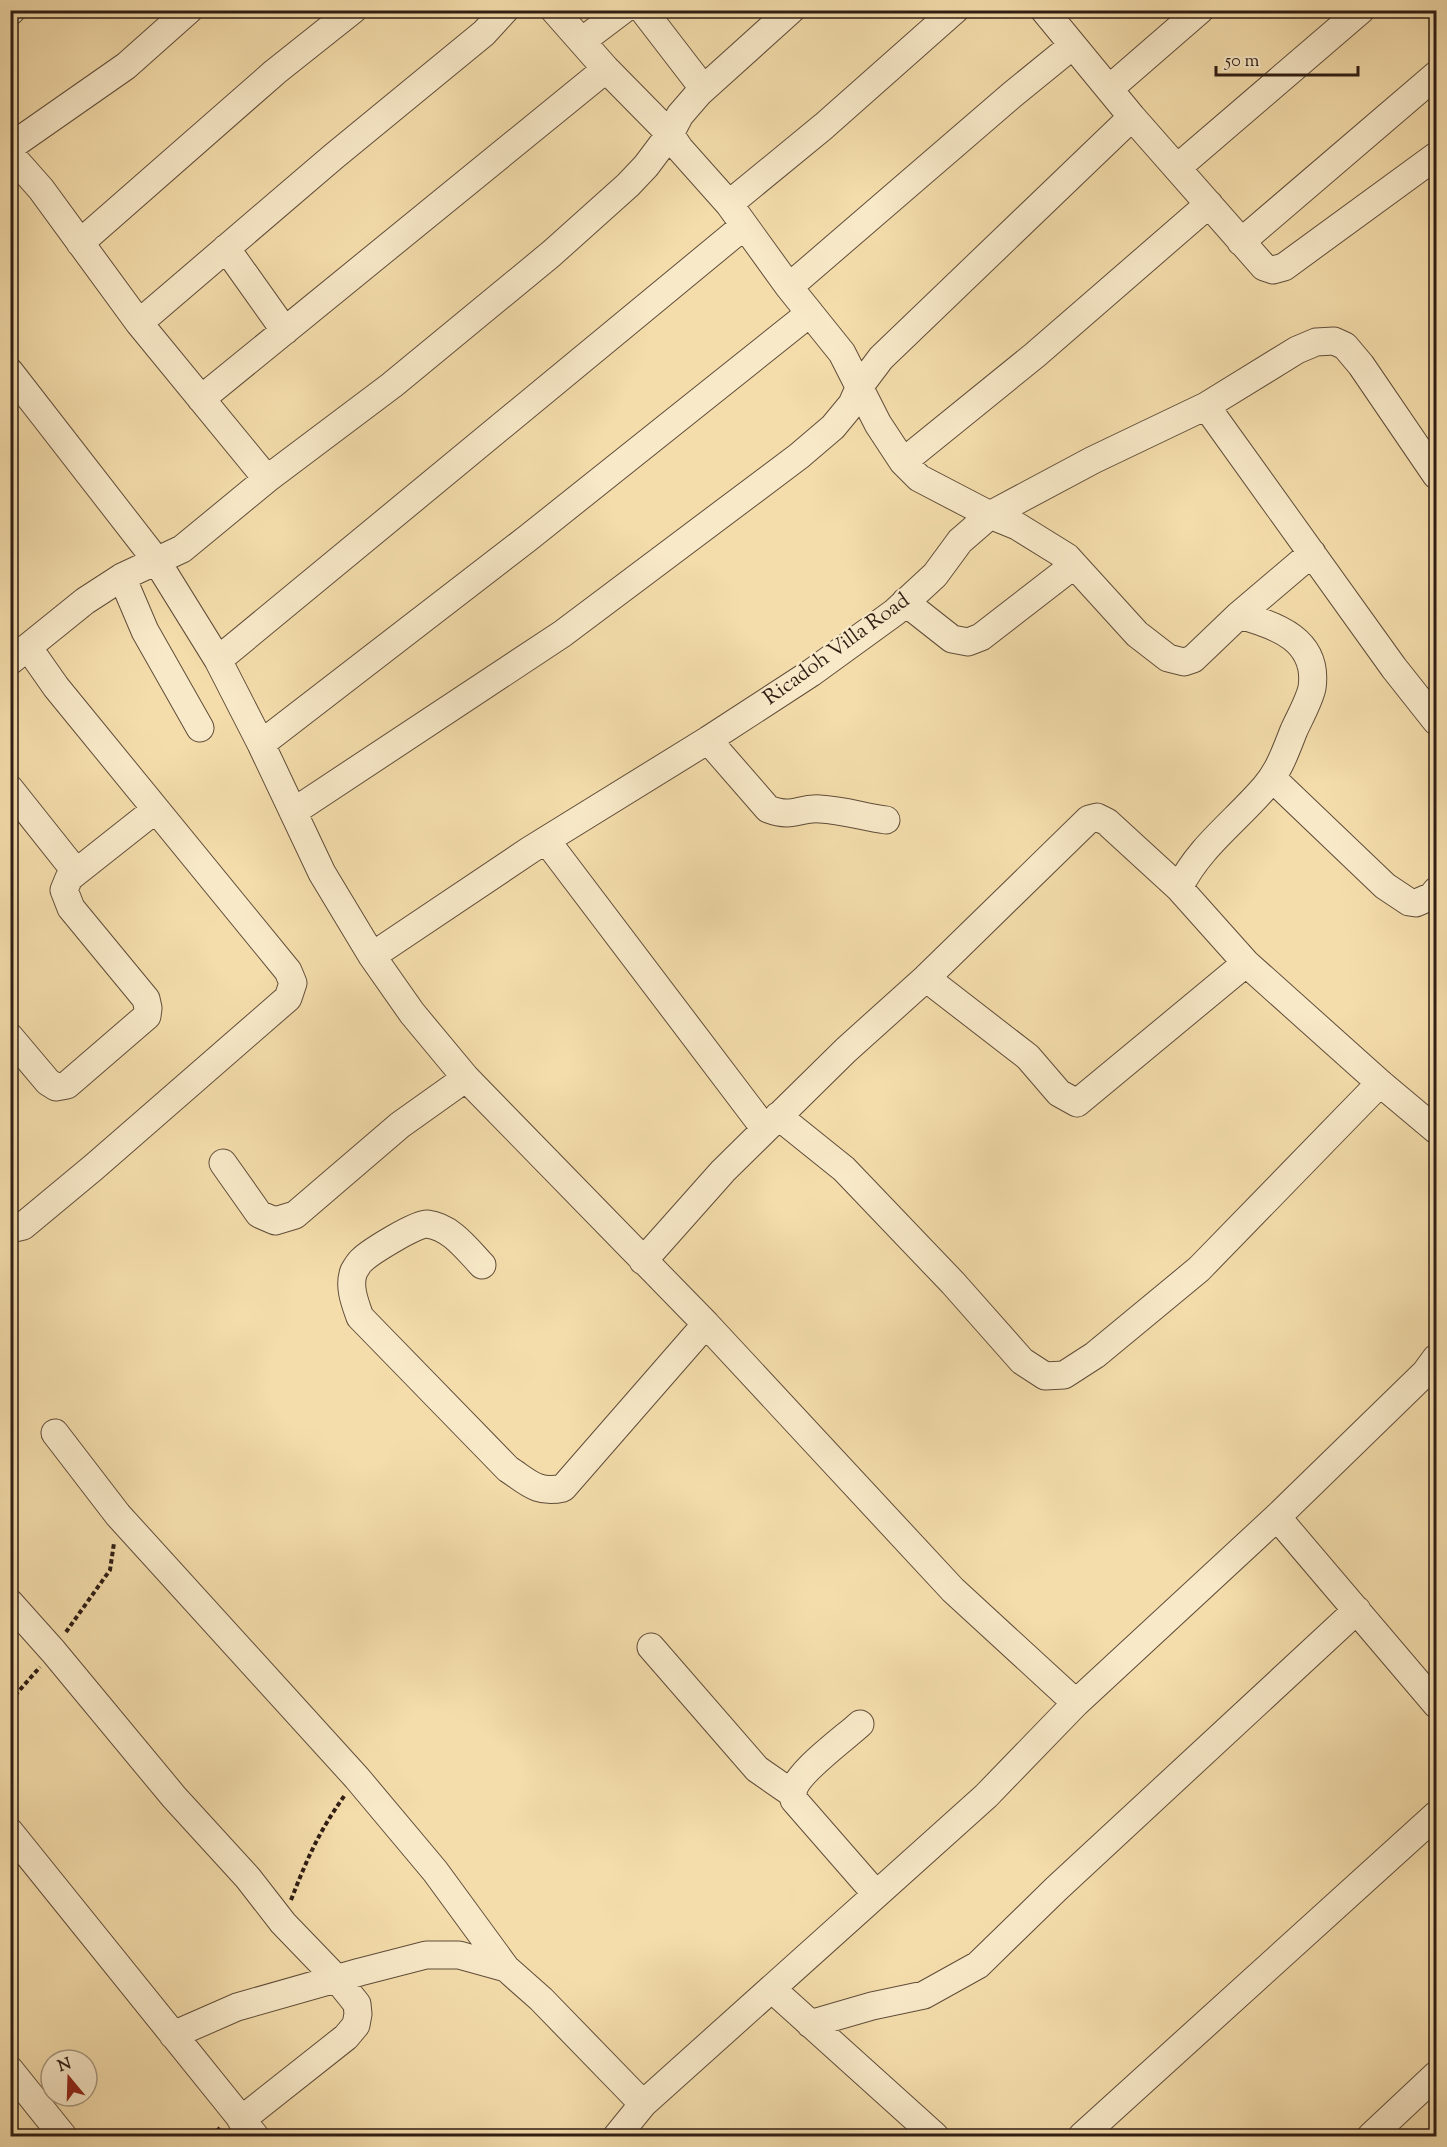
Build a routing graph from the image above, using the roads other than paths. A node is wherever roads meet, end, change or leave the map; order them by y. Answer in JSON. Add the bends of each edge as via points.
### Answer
{"nodes":[{"id":1,"x":189,"y":10,"type":"edge"},
{"id":2,"x":353,"y":10,"type":"edge"},
{"id":3,"x":505,"y":10,"type":"edge"},
{"id":4,"x":554,"y":10,"type":"edge"},
{"id":5,"x":623,"y":10,"type":"edge"},
{"id":6,"x":643,"y":10,"type":"edge"},
{"id":7,"x":791,"y":10,"type":"edge"},
{"id":8,"x":955,"y":10,"type":"edge"},
{"id":9,"x":1044,"y":10,"type":"edge"},
{"id":10,"x":1200,"y":10,"type":"edge"},
{"id":11,"x":1361,"y":10,"type":"edge"},
{"id":12,"x":582,"y":41,"type":"junction"},
{"id":13,"x":1072,"y":46,"type":"junction"},
{"id":14,"x":606,"y":69,"type":"junction"},
{"id":15,"x":1437,"y":75,"type":"edge"},
{"id":16,"x":703,"y":88,"type":"junction"},
{"id":17,"x":1109,"y":89,"type":"junction"},
{"id":18,"x":1132,"y":117,"type":"junction"},
{"id":19,"x":670,"y":135,"type":"junction"},
{"id":20,"x":10,"y":147,"type":"edge"},
{"id":21,"x":10,"y":154,"type":"edge"},
{"id":22,"x":1437,"y":156,"type":"edge"},
{"id":23,"x":1177,"y":168,"type":"junction"},
{"id":24,"x":729,"y":204,"type":"junction"},
{"id":25,"x":1209,"y":204,"type":"junction"},
{"id":26,"x":744,"y":226,"type":"junction"},
{"id":27,"x":1241,"y":242,"type":"junction"},
{"id":28,"x":80,"y":243,"type":"junction"},
{"id":29,"x":226,"y":248,"type":"junction"},
{"id":30,"x":789,"y":287,"type":"junction"},
{"id":31,"x":810,"y":313,"type":"junction"},
{"id":32,"x":139,"y":323,"type":"junction"},
{"id":33,"x":285,"y":331,"type":"junction"},
{"id":34,"x":10,"y":372,"type":"edge"},
{"id":35,"x":860,"y":386,"type":"junction"},
{"id":36,"x":201,"y":399,"type":"junction"},
{"id":37,"x":1206,"y":406,"type":"junction"},
{"id":38,"x":903,"y":462,"type":"junction"},
{"id":39,"x":1437,"y":475,"type":"edge"},
{"id":40,"x":267,"y":479,"type":"junction"},
{"id":41,"x":990,"y":515,"type":"junction"},
{"id":42,"x":1312,"y":553,"type":"junction"},
{"id":43,"x":156,"y":560,"type":"junction"},
{"id":44,"x":1074,"y":565,"type":"junction"},
{"id":45,"x":122,"y":577,"type":"junction"},
{"id":46,"x":905,"y":602,"type":"junction"},
{"id":47,"x":1239,"y":615,"type":"junction"},
{"id":48,"x":19,"y":654,"type":"edge"},
{"id":49,"x":218,"y":660,"type":"junction"},
{"id":50,"x":1437,"y":721,"type":"edge"},
{"id":51,"x":200,"y":728,"type":"dead end"},
{"id":52,"x":708,"y":740,"type":"junction"},
{"id":53,"x":261,"y":744,"type":"junction"},
{"id":54,"x":1272,"y":778,"type":"junction"},
{"id":55,"x":10,"y":789,"type":"edge"},
{"id":56,"x":155,"y":810,"type":"junction"},
{"id":57,"x":293,"y":812,"type":"junction"},
{"id":58,"x":886,"y":820,"type":"dead end"},
{"id":59,"x":546,"y":840,"type":"junction"},
{"id":60,"x":76,"y":872,"type":"junction"},
{"id":61,"x":1179,"y":888,"type":"junction"},
{"id":62,"x":1437,"y":891,"type":"edge"},
{"id":63,"x":372,"y":956,"type":"junction"},
{"id":64,"x":1246,"y":963,"type":"junction"},
{"id":65,"x":926,"y":978,"type":"junction"},
{"id":66,"x":10,"y":1037,"type":"edge"},
{"id":67,"x":466,"y":1078,"type":"junction"},
{"id":68,"x":1380,"y":1083,"type":"junction"},
{"id":69,"x":772,"y":1122,"type":"junction"},
{"id":70,"x":1437,"y":1130,"type":"edge"},
{"id":71,"x":224,"y":1163,"type":"dead end"},
{"id":72,"x":10,"y":1230,"type":"edge"},
{"id":73,"x":643,"y":1261,"type":"junction"},
{"id":74,"x":482,"y":1264,"type":"dead end"},
{"id":75,"x":705,"y":1324,"type":"junction"},
{"id":76,"x":1433,"y":1372,"type":"edge"},
{"id":77,"x":55,"y":1433,"type":"dead end"},
{"id":78,"x":1276,"y":1516,"type":"junction"},
{"id":79,"x":10,"y":1604,"type":"edge"},
{"id":80,"x":1357,"y":1610,"type":"junction"},
{"id":81,"x":651,"y":1647,"type":"dead end"},
{"id":82,"x":1076,"y":1703,"type":"junction"},
{"id":83,"x":1437,"y":1704,"type":"edge"},
{"id":84,"x":860,"y":1724,"type":"dead end"},
{"id":85,"x":793,"y":1794,"type":"junction"},
{"id":86,"x":1437,"y":1815,"type":"edge"},
{"id":87,"x":10,"y":1832,"type":"edge"},
{"id":88,"x":876,"y":1894,"type":"junction"},
{"id":89,"x":506,"y":1968,"type":"junction"},
{"id":90,"x":337,"y":1979,"type":"junction"},
{"id":91,"x":772,"y":1989,"type":"junction"},
{"id":92,"x":810,"y":2024,"type":"junction"},
{"id":93,"x":173,"y":2035,"type":"junction"},
{"id":94,"x":10,"y":2070,"type":"edge"},
{"id":95,"x":1437,"y":2075,"type":"edge"},
{"id":96,"x":643,"y":2104,"type":"junction"},
{"id":97,"x":248,"y":2128,"type":"edge"},
{"id":98,"x":59,"y":2135,"type":"edge"},
{"id":99,"x":617,"y":2136,"type":"edge"},
{"id":100,"x":935,"y":2136,"type":"edge"},
{"id":101,"x":1082,"y":2136,"type":"edge"},
{"id":102,"x":1371,"y":2136,"type":"edge"}],
"edges":[{"from":1,"to":20,"type":"street","via":[[126,66]]},
{"from":2,"to":28,"type":"street","via":[[275,72]]},
{"from":3,"to":29,"type":"street","via":[[484,33]]},
{"from":4,"to":12,"type":"street"},
{"from":5,"to":12,"type":"street"},
{"from":6,"to":16,"type":"street"},
{"from":7,"to":16,"type":"street"},
{"from":8,"to":24,"type":"street"},
{"from":9,"to":13,"type":"street"},
{"from":10,"to":17,"type":"street"},
{"from":11,"to":23,"type":"street"},
{"from":12,"to":14,"type":"street"},
{"from":13,"to":17,"type":"street"},
{"from":13,"to":30,"type":"street"},
{"from":14,"to":19,"type":"street"},
{"from":14,"to":33,"type":"street"},
{"from":15,"to":27,"type":"street"},
{"from":16,"to":19,"type":"street","via":[[680,115]]},
{"from":17,"to":18,"type":"street"},
{"from":18,"to":23,"type":"street"},
{"from":18,"to":35,"type":"street","via":[[881,358]]},
{"from":19,"to":24,"type":"street"},
{"from":19,"to":40,"type":"street","via":[[628,185],[551,254],[392,385]]},
{"from":21,"to":28,"type":"street"},
{"from":22,"to":27,"type":"street","via":[[1284,267],[1264,267]]},
{"from":23,"to":25,"type":"street"},
{"from":24,"to":26,"type":"street"},
{"from":25,"to":27,"type":"street"},
{"from":25,"to":38,"type":"street","via":[[1035,355]]},
{"from":26,"to":30,"type":"street"},
{"from":26,"to":49,"type":"street"},
{"from":28,"to":32,"type":"street"},
{"from":29,"to":32,"type":"street"},
{"from":29,"to":33,"type":"street"},
{"from":30,"to":31,"type":"street"},
{"from":31,"to":35,"type":"street","via":[[842,353]]},
{"from":31,"to":53,"type":"street"},
{"from":32,"to":36,"type":"street"},
{"from":33,"to":36,"type":"street"},
{"from":34,"to":43,"type":"street"},
{"from":35,"to":38,"type":"street","via":[[878,424]]},
{"from":35,"to":57,"type":"street","via":[[852,404],[833,427],[799,456],[562,634]]},
{"from":36,"to":40,"type":"street"},
{"from":37,"to":39,"type":"street","name":"Ricadoh Villa Road","via":[[1297,350],[1316,342],[1334,341],[1345,346],[1361,365]]},
{"from":37,"to":41,"type":"street","name":"Ricadoh Villa Road"},
{"from":37,"to":42,"type":"street"},
{"from":38,"to":41,"type":"street","via":[[920,478]]},
{"from":40,"to":43,"type":"street","via":[[182,549]]},
{"from":41,"to":44,"type":"street","via":[[1017,526],[1067,556]]},
{"from":41,"to":46,"type":"street","name":"Ricadoh Villa Road","via":[[960,541],[935,575]]},
{"from":42,"to":47,"type":"street"},
{"from":42,"to":50,"type":"street"},
{"from":43,"to":45,"type":"street"},
{"from":43,"to":49,"type":"street"},
{"from":44,"to":46,"type":"street","via":[[981,638],[968,642],[952,639]]},
{"from":44,"to":47,"type":"street","via":[[1137,634],[1168,658],[1184,662],[1193,659]]},
{"from":45,"to":48,"type":"street"},
{"from":45,"to":51,"type":"street","via":[[146,631]]},
{"from":46,"to":52,"type":"street","name":"Ricadoh Villa Road","via":[[811,673]]},
{"from":47,"to":54,"type":"street","via":[[1283,630],[1301,644],[1311,668],[1312,688]]},
{"from":48,"to":56,"type":"street","via":[[56,687]]},
{"from":49,"to":53,"type":"street"},
{"from":52,"to":58,"type":"street","via":[[768,809],[793,814],[818,808]]},
{"from":52,"to":59,"type":"street","name":"Ricadoh Villa Road"},
{"from":53,"to":57,"type":"street"},
{"from":54,"to":61,"type":"street","via":[[1215,837],[1188,869]]},
{"from":54,"to":62,"type":"street","via":[[1385,886],[1416,903]]},
{"from":55,"to":60,"type":"street"},
{"from":56,"to":60,"type":"street"},
{"from":56,"to":72,"type":"street","via":[[288,970],[291,990],[288,998],[94,1167],[23,1226]]},
{"from":57,"to":63,"type":"street","via":[[322,873]]},
{"from":59,"to":63,"type":"street","name":"Ricadoh Villa Road"},
{"from":59,"to":69,"type":"street"},
{"from":60,"to":66,"type":"street","via":[[64,890],[71,908],[146,999],[147,1016],[67,1085],[56,1087]]},
{"from":61,"to":64,"type":"street"},
{"from":61,"to":65,"type":"street","via":[[1107,822],[1097,817],[1089,819]]},
{"from":63,"to":67,"type":"street","via":[[412,1013]]},
{"from":64,"to":65,"type":"street","via":[[1077,1103],[1059,1093],[1028,1057]]},
{"from":64,"to":68,"type":"street"},
{"from":65,"to":69,"type":"street"},
{"from":67,"to":71,"type":"street","via":[[400,1125],[295,1215],[275,1221],[259,1214]]},
{"from":67,"to":73,"type":"street"},
{"from":68,"to":69,"type":"street","via":[[1199,1269],[1095,1356],[1064,1375],[1045,1376],[1022,1361],[843,1169]]},
{"from":68,"to":70,"type":"street"},
{"from":69,"to":73,"type":"street"},
{"from":73,"to":75,"type":"street"},
{"from":74,"to":75,"type":"street","via":[[448,1230],[425,1223],[361,1260],[353,1273],[354,1302],[360,1317],[508,1469],[535,1487],[549,1491],[563,1488]]},
{"from":75,"to":82,"type":"street","via":[[953,1590]]},
{"from":76,"to":78,"type":"street"},
{"from":77,"to":89,"type":"street","via":[[118,1515],[357,1778],[435,1871]]},
{"from":78,"to":80,"type":"street"},
{"from":78,"to":82,"type":"street"},
{"from":79,"to":90,"type":"street","via":[[283,1923]]},
{"from":80,"to":83,"type":"street"},
{"from":80,"to":92,"type":"street","via":[[978,1965],[924,1995]]},
{"from":81,"to":85,"type":"street","via":[[756,1769]]},
{"from":82,"to":88,"type":"street","via":[[986,1796]]},
{"from":84,"to":85,"type":"street","via":[[801,1777]]},
{"from":85,"to":88,"type":"street","via":[[794,1800]]},
{"from":86,"to":101,"type":"street"},
{"from":87,"to":93,"type":"street"},
{"from":88,"to":91,"type":"street"},
{"from":89,"to":90,"type":"street","via":[[459,1955],[426,1954]]},
{"from":89,"to":96,"type":"street"},
{"from":90,"to":93,"type":"street","via":[[237,2007]]},
{"from":90,"to":97,"type":"street","via":[[357,2004],[356,2025]]},
{"from":91,"to":92,"type":"street"},
{"from":91,"to":96,"type":"street"},
{"from":92,"to":100,"type":"street"},
{"from":93,"to":97,"type":"street"},
{"from":94,"to":98,"type":"street"},
{"from":95,"to":102,"type":"street"},
{"from":96,"to":99,"type":"street"}]}
